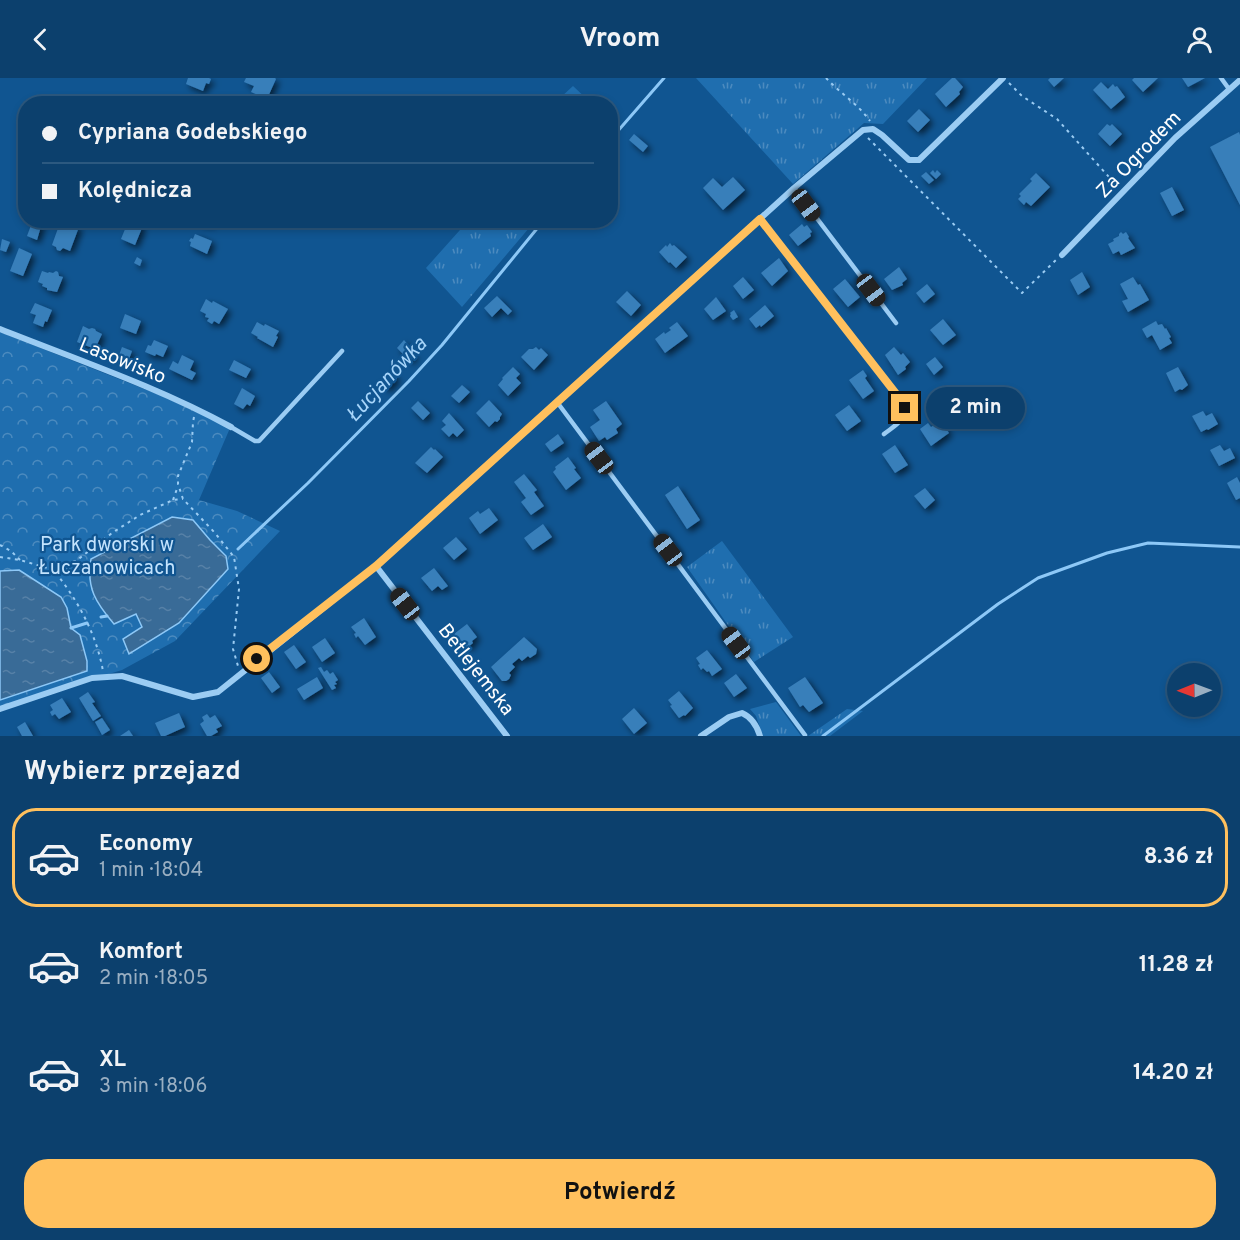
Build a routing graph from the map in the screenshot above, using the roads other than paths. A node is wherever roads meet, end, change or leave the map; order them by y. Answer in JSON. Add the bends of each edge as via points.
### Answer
{"nodes":[{"id":1,"x":1003,"y":78,"type":"edge"},
{"id":2,"x":1221,"y":78,"type":"edge"},
{"id":3,"x":1240,"y":80,"type":"edge"},
{"id":4,"x":1229,"y":89,"type":"junction"},
{"id":5,"x":794,"y":188,"type":"junction"},
{"id":6,"x":760,"y":219,"type":"junction"},
{"id":7,"x":1062,"y":255,"type":"road end"},
{"id":8,"x":896,"y":323,"type":"dead end"},
{"id":9,"x":0,"y":329,"type":"edge"},
{"id":10,"x":342,"y":351,"type":"dead end"},
{"id":11,"x":557,"y":402,"type":"junction"},
{"id":12,"x":231,"y":427,"type":"joint"},
{"id":13,"x":884,"y":434,"type":"dead end"},
{"id":14,"x":376,"y":566,"type":"junction"},
{"id":15,"x":0,"y":709,"type":"edge"},
{"id":16,"x":805,"y":735,"type":"edge"},
{"id":17,"x":507,"y":736,"type":"edge"},
{"id":18,"x":701,"y":736,"type":"edge"},
{"id":19,"x":760,"y":736,"type":"edge"}],
"edges":[{"from":1,"to":5,"type":"street","via":[[919,160],[909,160],[873,129],[862,131]]},
{"from":2,"to":4,"type":"lane"},
{"from":3,"to":4,"type":"street","name":"Za Ogrodem"},
{"from":4,"to":7,"type":"street","name":"Za Ogrodem","via":[[1175,138]]},
{"from":5,"to":6,"type":"street"},
{"from":5,"to":8,"type":"lane"},
{"from":6,"to":11,"type":"street"},
{"from":6,"to":13,"type":"lane","via":[[904,404],[905,415]]},
{"from":9,"to":12,"type":"street","name":"Lasowisko","via":[[197,408]]},
{"from":10,"to":12,"type":"lane","via":[[260,441]]},
{"from":11,"to":14,"type":"street"},
{"from":11,"to":16,"type":"lane"},
{"from":14,"to":15,"type":"street","via":[[218,692],[194,697],[122,676],[104,677]]},
{"from":14,"to":17,"type":"street","name":"Betlejemska"},
{"from":18,"to":19,"type":"street","via":[[742,713],[753,722]]}]}
